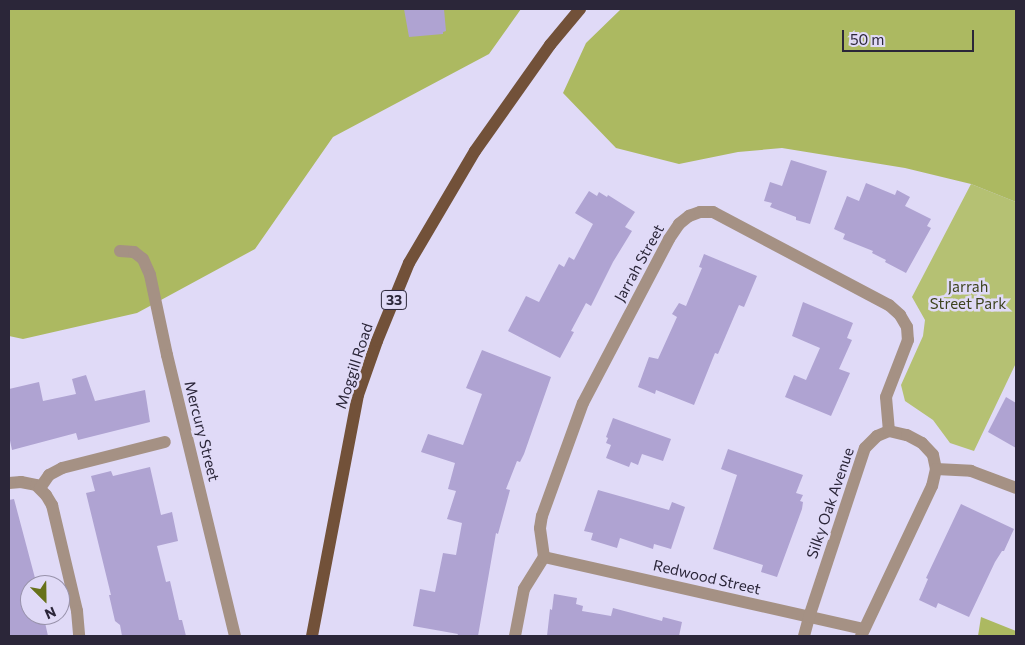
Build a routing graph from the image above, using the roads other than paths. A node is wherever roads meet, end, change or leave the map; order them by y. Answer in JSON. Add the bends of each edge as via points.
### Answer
{"nodes":[{"id":1,"x":580,"y":9,"type":"edge"},
{"id":2,"x":120,"y":251,"type":"dead end"},
{"id":3,"x":889,"y":431,"type":"junction"},
{"id":4,"x":165,"y":442,"type":"dead end"},
{"id":5,"x":936,"y":469,"type":"junction"},
{"id":6,"x":9,"y":483,"type":"edge"},
{"id":7,"x":40,"y":488,"type":"junction"},
{"id":8,"x":1016,"y":488,"type":"edge"},
{"id":9,"x":544,"y":558,"type":"junction"},
{"id":10,"x":809,"y":617,"type":"junction"},
{"id":11,"x":862,"y":632,"type":"edge"},
{"id":12,"x":79,"y":636,"type":"edge"},
{"id":13,"x":235,"y":636,"type":"edge"},
{"id":14,"x":312,"y":636,"type":"edge"},
{"id":15,"x":515,"y":636,"type":"edge"},
{"id":16,"x":804,"y":636,"type":"edge"}],
"edges":[{"from":1,"to":14,"type":"main road","name":"Moggill Road","number":"33","via":[[550,45],[475,151],[409,263],[358,395]]},
{"from":2,"to":13,"type":"street","name":"Mercury Street","via":[[134,252],[143,259],[150,275]]},
{"from":3,"to":5,"type":"street","via":[[922,443],[933,455]]},
{"from":3,"to":9,"type":"street","name":"Jarrah Street","via":[[886,397],[908,340],[907,327],[900,315],[889,305],[713,212],[689,216],[669,239],[583,403],[542,516],[540,528]]},
{"from":3,"to":10,"type":"street","name":"Silky Oak Avenue","via":[[877,436],[865,448]]},
{"from":4,"to":7,"type":"street","via":[[62,468],[49,475]]},
{"from":5,"to":8,"type":"street","via":[[971,471]]},
{"from":5,"to":11,"type":"street","via":[[932,486]]},
{"from":6,"to":7,"type":"street","via":[[21,482]]},
{"from":7,"to":12,"type":"street","via":[[52,505],[59,530],[77,611]]},
{"from":9,"to":10,"type":"street","name":"Redwood Street"},
{"from":9,"to":15,"type":"street","via":[[524,589]]},
{"from":10,"to":11,"type":"street","name":"Redwood Street"},
{"from":10,"to":16,"type":"street","name":"Silky Oak Avenue"}]}
